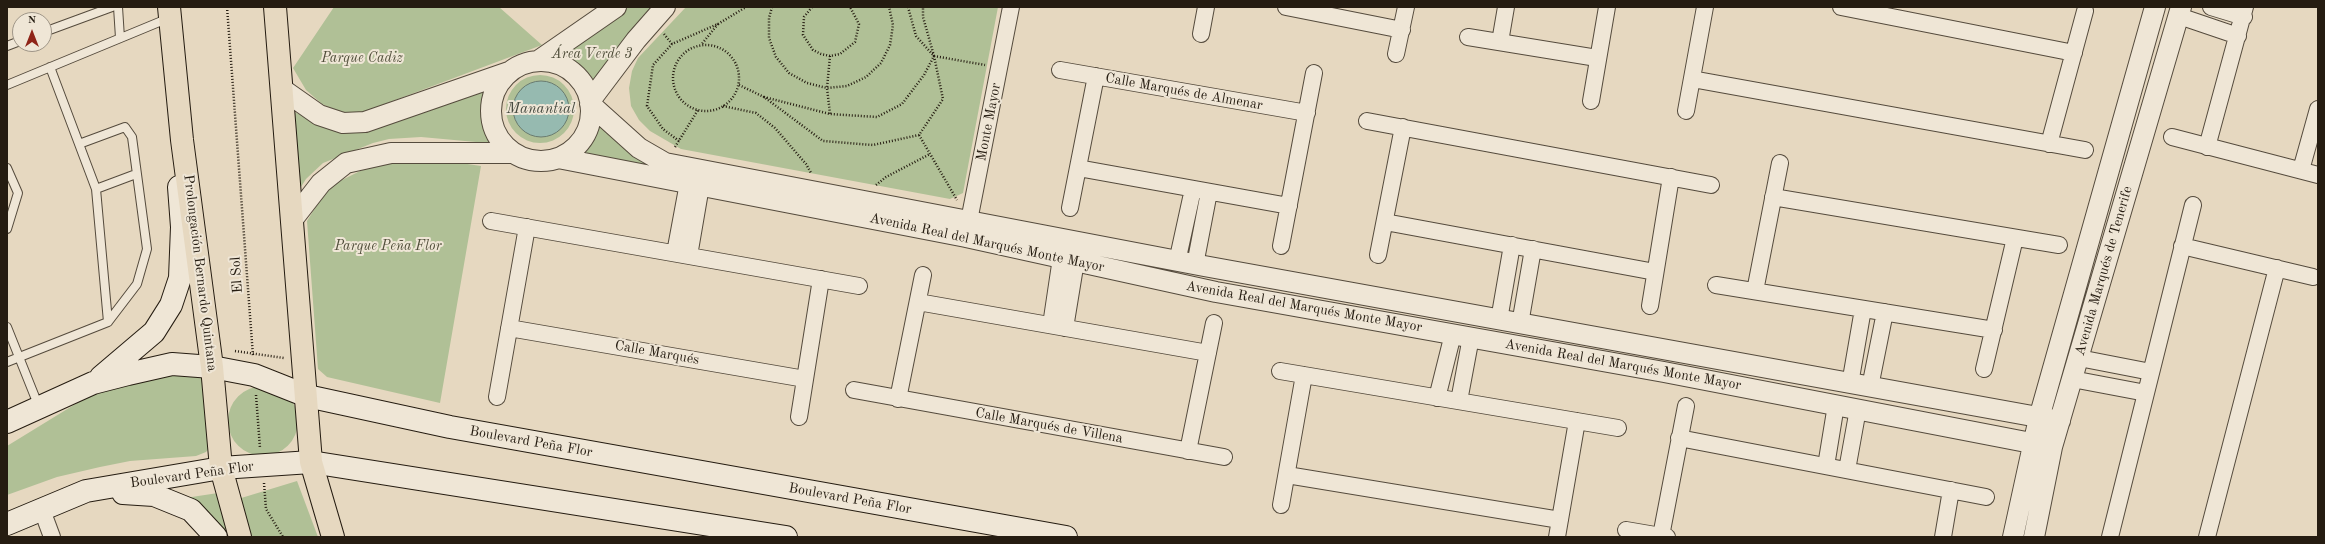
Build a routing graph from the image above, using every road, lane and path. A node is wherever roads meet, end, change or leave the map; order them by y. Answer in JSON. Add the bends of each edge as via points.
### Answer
{"nodes":[{"id":1,"x":112,"y":7,"type":"edge"},
{"id":2,"x":118,"y":7,"type":"edge"},
{"id":3,"x":227,"y":7,"type":"edge"},
{"id":4,"x":275,"y":7,"type":"edge"},
{"id":5,"x":616,"y":7,"type":"edge"},
{"id":6,"x":665,"y":7,"type":"edge"},
{"id":7,"x":746,"y":7,"type":"edge"},
{"id":8,"x":772,"y":7,"type":"edge"},
{"id":9,"x":812,"y":7,"type":"edge"},
{"id":10,"x":850,"y":7,"type":"edge"},
{"id":11,"x":889,"y":7,"type":"edge"},
{"id":12,"x":908,"y":7,"type":"edge"},
{"id":13,"x":923,"y":7,"type":"edge"},
{"id":14,"x":1011,"y":7,"type":"edge"},
{"id":15,"x":1206,"y":7,"type":"edge"},
{"id":16,"x":1286,"y":7,"type":"edge"},
{"id":17,"x":1406,"y":7,"type":"edge"},
{"id":18,"x":1506,"y":7,"type":"edge"},
{"id":19,"x":1607,"y":7,"type":"edge"},
{"id":20,"x":1705,"y":7,"type":"edge"},
{"id":21,"x":1841,"y":7,"type":"edge"},
{"id":22,"x":2155,"y":7,"type":"edge"},
{"id":23,"x":2211,"y":7,"type":"edge"},
{"id":24,"x":1306,"y":9,"type":"edge"},
{"id":25,"x":1875,"y":10,"type":"edge"},
{"id":26,"x":2085,"y":11,"type":"dead end"},
{"id":27,"x":2180,"y":11,"type":"edge"},
{"id":28,"x":169,"y":12,"type":"edge"},
{"id":29,"x":1895,"y":12,"type":"edge"},
{"id":30,"x":2244,"y":12,"type":"edge"},
{"id":31,"x":718,"y":24,"type":"junction"},
{"id":32,"x":52,"y":29,"type":"edge"},
{"id":33,"x":1402,"y":30,"type":"junction"},
{"id":34,"x":1201,"y":34,"type":"dead end"},
{"id":35,"x":2238,"y":36,"type":"junction"},
{"id":36,"x":1468,"y":37,"type":"dead end"},
{"id":37,"x":120,"y":38,"type":"junction"},
{"id":38,"x":1500,"y":42,"type":"junction"},
{"id":39,"x":701,"y":45,"type":"junction"},
{"id":40,"x":2074,"y":52,"type":"junction"},
{"id":41,"x":1396,"y":54,"type":"dead end"},
{"id":42,"x":830,"y":56,"type":"junction"},
{"id":43,"x":934,"y":56,"type":"junction"},
{"id":44,"x":1597,"y":58,"type":"junction"},
{"id":45,"x":538,"y":61,"type":"junction"},
{"id":46,"x":50,"y":67,"type":"junction"},
{"id":47,"x":1000,"y":68,"type":"junction"},
{"id":48,"x":1060,"y":70,"type":"dead end"},
{"id":49,"x":509,"y":72,"type":"junction"},
{"id":50,"x":1314,"y":73,"type":"dead end"},
{"id":51,"x":1096,"y":76,"type":"junction"},
{"id":52,"x":1692,"y":79,"type":"junction"},
{"id":53,"x":7,"y":85,"type":"edge"},
{"id":54,"x":739,"y":85,"type":"junction"},
{"id":55,"x":827,"y":88,"type":"junction"},
{"id":56,"x":282,"y":89,"type":"junction"},
{"id":57,"x":764,"y":97,"type":"junction"},
{"id":58,"x":1591,"y":101,"type":"dead end"},
{"id":59,"x":590,"y":103,"type":"junction"},
{"id":60,"x":723,"y":106,"type":"junction"},
{"id":61,"x":2318,"y":109,"type":"edge"},
{"id":62,"x":698,"y":110,"type":"junction"},
{"id":63,"x":1686,"y":111,"type":"dead end"},
{"id":64,"x":1307,"y":113,"type":"junction"},
{"id":65,"x":830,"y":114,"type":"junction"},
{"id":66,"x":1367,"y":121,"type":"dead end"},
{"id":67,"x":1403,"y":127,"type":"junction"},
{"id":68,"x":919,"y":135,"type":"junction"},
{"id":69,"x":2172,"y":137,"type":"dead end"},
{"id":70,"x":182,"y":140,"type":"junction"},
{"id":71,"x":679,"y":141,"type":"junction"},
{"id":72,"x":79,"y":144,"type":"junction"},
{"id":73,"x":2048,"y":144,"type":"junction"},
{"id":74,"x":2207,"y":147,"type":"junction"},
{"id":75,"x":2085,"y":150,"type":"dead end"},
{"id":76,"x":513,"y":153,"type":"junction"},
{"id":77,"x":930,"y":154,"type":"junction"},
{"id":78,"x":558,"y":158,"type":"junction"},
{"id":79,"x":665,"y":163,"type":"junction"},
{"id":80,"x":1780,"y":163,"type":"dead end"},
{"id":81,"x":7,"y":168,"type":"edge"},
{"id":82,"x":1078,"y":168,"type":"junction"},
{"id":83,"x":2301,"y":170,"type":"junction"},
{"id":84,"x":136,"y":174,"type":"junction"},
{"id":85,"x":2318,"y":175,"type":"edge"},
{"id":86,"x":1671,"y":177,"type":"junction"},
{"id":87,"x":694,"y":185,"type":"junction"},
{"id":88,"x":1711,"y":185,"type":"dead end"},
{"id":89,"x":96,"y":189,"type":"junction"},
{"id":90,"x":1192,"y":189,"type":"junction"},
{"id":91,"x":1209,"y":192,"type":"junction"},
{"id":92,"x":822,"y":193,"type":"junction"},
{"id":93,"x":1773,"y":197,"type":"junction"},
{"id":94,"x":858,"y":200,"type":"junction"},
{"id":95,"x":2193,"y":204,"type":"dead end"},
{"id":96,"x":1289,"y":206,"type":"junction"},
{"id":97,"x":1070,"y":208,"type":"dead end"},
{"id":98,"x":293,"y":219,"type":"junction"},
{"id":99,"x":490,"y":221,"type":"dead end"},
{"id":100,"x":1385,"y":222,"type":"junction"},
{"id":101,"x":527,"y":227,"type":"junction"},
{"id":102,"x":7,"y":229,"type":"edge"},
{"id":103,"x":967,"y":229,"type":"junction"},
{"id":104,"x":2015,"y":238,"type":"junction"},
{"id":105,"x":1512,"y":245,"type":"junction"},
{"id":106,"x":2060,"y":245,"type":"dead end"},
{"id":107,"x":1281,"y":246,"type":"dead end"},
{"id":108,"x":2182,"y":246,"type":"junction"},
{"id":109,"x":1533,"y":249,"type":"junction"},
{"id":110,"x":682,"y":255,"type":"junction"},
{"id":111,"x":1378,"y":255,"type":"dead end"},
{"id":112,"x":1068,"y":260,"type":"junction"},
{"id":113,"x":1186,"y":263,"type":"junction"},
{"id":114,"x":2277,"y":268,"type":"junction"},
{"id":115,"x":1655,"y":272,"type":"junction"},
{"id":116,"x":923,"y":275,"type":"dead end"},
{"id":117,"x":2313,"y":277,"type":"dead end"},
{"id":118,"x":821,"y":279,"type":"junction"},
{"id":119,"x":1716,"y":285,"type":"dead end"},
{"id":120,"x":859,"y":286,"type":"dead end"},
{"id":121,"x":1755,"y":291,"type":"junction"},
{"id":122,"x":918,"y":302,"type":"junction"},
{"id":123,"x":1650,"y":306,"type":"dead end"},
{"id":124,"x":1863,"y":309,"type":"junction"},
{"id":125,"x":1885,"y":312,"type":"junction"},
{"id":126,"x":1499,"y":320,"type":"junction"},
{"id":127,"x":108,"y":322,"type":"junction"},
{"id":128,"x":1214,"y":323,"type":"dead end"},
{"id":129,"x":1520,"y":324,"type":"junction"},
{"id":130,"x":7,"y":327,"type":"edge"},
{"id":131,"x":1058,"y":327,"type":"junction"},
{"id":132,"x":509,"y":328,"type":"junction"},
{"id":133,"x":1994,"y":330,"type":"junction"},
{"id":134,"x":1462,"y":335,"type":"junction"},
{"id":135,"x":1670,"y":351,"type":"junction"},
{"id":136,"x":1208,"y":353,"type":"junction"},
{"id":137,"x":19,"y":357,"type":"junction"},
{"id":138,"x":2079,"y":358,"type":"junction"},
{"id":139,"x":7,"y":362,"type":"edge"},
{"id":140,"x":212,"y":367,"type":"junction"},
{"id":141,"x":1984,"y":369,"type":"dead end"},
{"id":142,"x":1280,"y":371,"type":"dead end"},
{"id":143,"x":1664,"y":372,"type":"junction"},
{"id":144,"x":2151,"y":372,"type":"junction"},
{"id":145,"x":1304,"y":375,"type":"junction"},
{"id":146,"x":254,"y":376,"type":"junction"},
{"id":147,"x":805,"y":379,"type":"junction"},
{"id":148,"x":2072,"y":379,"type":"junction"},
{"id":149,"x":93,"y":383,"type":"junction"},
{"id":150,"x":1850,"y":384,"type":"junction"},
{"id":151,"x":1870,"y":387,"type":"junction"},
{"id":152,"x":854,"y":390,"type":"dead end"},
{"id":153,"x":2146,"y":392,"type":"junction"},
{"id":154,"x":307,"y":396,"type":"junction"},
{"id":155,"x":497,"y":397,"type":"dead end"},
{"id":156,"x":1437,"y":398,"type":"junction"},
{"id":157,"x":898,"y":399,"type":"junction"},
{"id":158,"x":1459,"y":401,"type":"junction"},
{"id":159,"x":1836,"y":405,"type":"junction"},
{"id":160,"x":1686,"y":406,"type":"dead end"},
{"id":161,"x":39,"y":408,"type":"junction"},
{"id":162,"x":1858,"y":409,"type":"junction"},
{"id":163,"x":799,"y":417,"type":"dead end"},
{"id":164,"x":2039,"y":418,"type":"junction"},
{"id":165,"x":1577,"y":421,"type":"junction"},
{"id":166,"x":7,"y":422,"type":"edge"},
{"id":167,"x":2060,"y":422,"type":"junction"},
{"id":168,"x":1618,"y":428,"type":"dead end"},
{"id":169,"x":1679,"y":438,"type":"junction"},
{"id":170,"x":2043,"y":445,"type":"junction"},
{"id":171,"x":1188,"y":451,"type":"junction"},
{"id":172,"x":1224,"y":457,"type":"dead end"},
{"id":173,"x":311,"y":462,"type":"junction"},
{"id":174,"x":262,"y":465,"type":"junction"},
{"id":175,"x":1826,"y":466,"type":"junction"},
{"id":176,"x":221,"y":468,"type":"junction"},
{"id":177,"x":1847,"y":470,"type":"junction"},
{"id":178,"x":1287,"y":475,"type":"junction"},
{"id":179,"x":1951,"y":490,"type":"junction"},
{"id":180,"x":86,"y":491,"type":"junction"},
{"id":181,"x":1986,"y":497,"type":"dead end"},
{"id":182,"x":1281,"y":505,"type":"dead end"},
{"id":183,"x":42,"y":510,"type":"junction"},
{"id":184,"x":1560,"y":520,"type":"junction"},
{"id":185,"x":7,"y":524,"type":"edge"},
{"id":186,"x":1626,"y":530,"type":"dead end"},
{"id":187,"x":1664,"y":536,"type":"edge"},
{"id":188,"x":52,"y":537,"type":"edge"},
{"id":189,"x":216,"y":537,"type":"edge"},
{"id":190,"x":240,"y":537,"type":"edge"},
{"id":191,"x":283,"y":537,"type":"edge"},
{"id":192,"x":333,"y":537,"type":"edge"},
{"id":193,"x":786,"y":537,"type":"edge"},
{"id":194,"x":1066,"y":537,"type":"edge"},
{"id":195,"x":1557,"y":537,"type":"edge"},
{"id":196,"x":1943,"y":537,"type":"edge"},
{"id":197,"x":2014,"y":537,"type":"edge"},
{"id":198,"x":2034,"y":537,"type":"edge"},
{"id":199,"x":2110,"y":537,"type":"edge"},
{"id":200,"x":2207,"y":537,"type":"edge"}],
"edges":[{"from":1,"to":32,"type":"lane"},
{"from":2,"to":37,"type":"lane"},
{"from":3,"to":146,"type":"path","name":"El Sol"},
{"from":4,"to":56,"type":"main road"},
{"from":5,"to":45,"type":"street"},
{"from":6,"to":59,"type":"street","via":[[636,40]]},
{"from":7,"to":31,"type":"path"},
{"from":8,"to":55,"type":"path","via":[[769,38],[776,57],[789,72],[806,83]]},
{"from":9,"to":42,"type":"path","via":[[804,17],[803,35],[813,50]]},
{"from":10,"to":42,"type":"path","via":[[859,24],[855,42],[848,50]]},
{"from":11,"to":55,"type":"path","via":[[893,25],[890,45],[881,63],[866,77],[847,86]]},
{"from":12,"to":43,"type":"path","via":[[916,36]]},
{"from":13,"to":43,"type":"path","via":[[923,17]]},
{"from":14,"to":47,"type":"street","name":"Monte Mayor"},
{"from":15,"to":34,"type":"street"},
{"from":16,"to":24,"type":"street"},
{"from":17,"to":33,"type":"street"},
{"from":18,"to":38,"type":"street"},
{"from":19,"to":44,"type":"street"},
{"from":20,"to":52,"type":"street"},
{"from":21,"to":25,"type":"street"},
{"from":22,"to":164,"type":"street","name":"Avenida Marqués de Tenerife"},
{"from":23,"to":30,"type":"street"},
{"from":24,"to":33,"type":"street"},
{"from":25,"to":29,"type":"street"},
{"from":26,"to":40,"type":"street"},
{"from":27,"to":35,"type":"street"},
{"from":27,"to":138,"type":"street","name":"Avenida Marqués de Tenerife"},
{"from":28,"to":37,"type":"lane"},
{"from":28,"to":70,"type":"main road","name":"Prolongación Bernardo Quintana"},
{"from":29,"to":40,"type":"street"},
{"from":30,"to":35,"type":"street"},
{"from":31,"to":39,"type":"path"},
{"from":31,"to":71,"type":"path","via":[[672,44],[653,66],[647,106],[663,129]]},
{"from":33,"to":41,"type":"street"},
{"from":35,"to":74,"type":"street"},
{"from":36,"to":38,"type":"street"},
{"from":37,"to":46,"type":"lane"},
{"from":38,"to":44,"type":"street"},
{"from":39,"to":54,"type":"path","via":[[712,45],[731,55],[740,74]]},
{"from":39,"to":62,"type":"path","via":[[690,49],[682,56],[673,77],[680,98]]},
{"from":40,"to":73,"type":"street"},
{"from":42,"to":55,"type":"path"},
{"from":43,"to":47,"type":"path"},
{"from":43,"to":65,"type":"path","via":[[924,75],[902,104],[877,117]]},
{"from":43,"to":68,"type":"path","via":[[943,99]]},
{"from":44,"to":58,"type":"street"},
{"from":45,"to":49,"type":"street","via":[[523,64]]},
{"from":45,"to":59,"type":"street","via":[[565,68],[577,76],[585,88]]},
{"from":46,"to":53,"type":"lane"},
{"from":46,"to":72,"type":"lane"},
{"from":47,"to":103,"type":"street","name":"Monte Mayor"},
{"from":48,"to":51,"type":"street"},
{"from":49,"to":56,"type":"street","via":[[365,122],[343,123],[319,115]]},
{"from":49,"to":76,"type":"street","via":[[492,98],[490,114],[501,143]]},
{"from":50,"to":64,"type":"street"},
{"from":51,"to":64,"type":"street","name":"Calle Marqués de Almenar"},
{"from":51,"to":82,"type":"street","name":"Calle Marqués de Almenar"},
{"from":52,"to":63,"type":"street"},
{"from":52,"to":73,"type":"street"},
{"from":54,"to":57,"type":"path"},
{"from":54,"to":60,"type":"path","via":[[735,95]]},
{"from":55,"to":65,"type":"path"},
{"from":56,"to":98,"type":"main road"},
{"from":57,"to":65,"type":"path"},
{"from":57,"to":68,"type":"path","via":[[822,141],[873,145]]},
{"from":59,"to":78,"type":"street","via":[[588,129],[581,142],[571,152]]},
{"from":59,"to":79,"type":"street","name":"Avenida Real del Marqués Monte Mayor","via":[[639,148]]},
{"from":60,"to":62,"type":"path","via":[[708,111]]},
{"from":60,"to":92,"type":"path","via":[[756,113],[775,128],[806,164]]},
{"from":61,"to":83,"type":"street"},
{"from":62,"to":71,"type":"path"},
{"from":64,"to":96,"type":"street"},
{"from":66,"to":67,"type":"street"},
{"from":67,"to":86,"type":"street"},
{"from":67,"to":100,"type":"street"},
{"from":68,"to":77,"type":"path"},
{"from":69,"to":74,"type":"street"},
{"from":70,"to":140,"type":"main road","name":"Prolongación Bernardo Quintana"},
{"from":70,"to":149,"type":"main road","via":[[178,157],[182,227],[180,278],[171,305],[154,332]]},
{"from":71,"to":79,"type":"path"},
{"from":72,"to":84,"type":"lane","via":[[125,127],[132,137]]},
{"from":72,"to":89,"type":"lane"},
{"from":73,"to":75,"type":"street"},
{"from":74,"to":83,"type":"street"},
{"from":76,"to":78,"type":"street","via":[[527,160],[543,162]]},
{"from":76,"to":98,"type":"street","via":[[391,153],[346,163],[321,183]]},
{"from":77,"to":94,"type":"path","via":[[886,177]]},
{"from":77,"to":103,"type":"path"},
{"from":78,"to":87,"type":"street","name":"Avenida Real del Marqués Monte Mayor"},
{"from":79,"to":92,"type":"street","name":"Avenida Real del Marqués Monte Mayor"},
{"from":80,"to":93,"type":"street"},
{"from":81,"to":102,"type":"lane","via":[[18,193]]},
{"from":82,"to":90,"type":"street"},
{"from":82,"to":97,"type":"street","name":"Calle Marqués de Almenar"},
{"from":83,"to":85,"type":"street"},
{"from":84,"to":89,"type":"lane"},
{"from":84,"to":127,"type":"lane","via":[[147,249],[137,284]]},
{"from":86,"to":88,"type":"street"},
{"from":86,"to":115,"type":"street"},
{"from":87,"to":103,"type":"street","name":"Avenida Real del Marqués Monte Mayor"},
{"from":87,"to":110,"type":"street"},
{"from":89,"to":127,"type":"lane"},
{"from":90,"to":91,"type":"street"},
{"from":90,"to":113,"type":"street"},
{"from":91,"to":96,"type":"street"},
{"from":91,"to":113,"type":"street"},
{"from":92,"to":94,"type":"street","name":"Avenida Real del Marqués Monte Mayor"},
{"from":93,"to":104,"type":"street"},
{"from":93,"to":121,"type":"street"},
{"from":94,"to":103,"type":"street","name":"Avenida Real del Marqués Monte Mayor"},
{"from":95,"to":108,"type":"street"},
{"from":96,"to":107,"type":"street"},
{"from":98,"to":154,"type":"main road"},
{"from":99,"to":101,"type":"street"},
{"from":100,"to":105,"type":"street"},
{"from":100,"to":111,"type":"street"},
{"from":101,"to":110,"type":"street"},
{"from":101,"to":132,"type":"street"},
{"from":103,"to":112,"type":"street","name":"Avenida Real del Marqués Monte Mayor"},
{"from":103,"to":113,"type":"street","name":"Avenida Real del Marqués Monte Mayor"},
{"from":104,"to":106,"type":"street"},
{"from":104,"to":133,"type":"street"},
{"from":105,"to":109,"type":"street"},
{"from":105,"to":126,"type":"street"},
{"from":108,"to":114,"type":"street"},
{"from":108,"to":144,"type":"street"},
{"from":109,"to":115,"type":"street"},
{"from":109,"to":129,"type":"street"},
{"from":110,"to":118,"type":"street"},
{"from":112,"to":131,"type":"street"},
{"from":112,"to":134,"type":"street","name":"Avenida Real del Marqués Monte Mayor","via":[[1216,292]]},
{"from":113,"to":126,"type":"street","name":"Avenida Real del Marqués Monte Mayor"},
{"from":114,"to":117,"type":"street"},
{"from":114,"to":200,"type":"street"},
{"from":115,"to":123,"type":"street"},
{"from":116,"to":122,"type":"street"},
{"from":118,"to":120,"type":"street"},
{"from":118,"to":147,"type":"street"},
{"from":119,"to":121,"type":"street"},
{"from":121,"to":124,"type":"street"},
{"from":122,"to":131,"type":"street"},
{"from":122,"to":157,"type":"street"},
{"from":124,"to":125,"type":"street"},
{"from":124,"to":150,"type":"street"},
{"from":125,"to":133,"type":"street"},
{"from":125,"to":151,"type":"street"},
{"from":126,"to":129,"type":"street","name":"Avenida Real del Marqués Monte Mayor"},
{"from":127,"to":137,"type":"lane"},
{"from":128,"to":136,"type":"street"},
{"from":129,"to":135,"type":"street","name":"Avenida Real del Marqués Monte Mayor"},
{"from":130,"to":137,"type":"lane"},
{"from":131,"to":136,"type":"street"},
{"from":132,"to":147,"type":"street","name":"Calle Marqués"},
{"from":132,"to":155,"type":"street"},
{"from":133,"to":141,"type":"street"},
{"from":134,"to":143,"type":"street","name":"Avenida Real del Marqués Monte Mayor"},
{"from":134,"to":156,"type":"street"},
{"from":134,"to":158,"type":"street"},
{"from":135,"to":143,"type":"street"},
{"from":135,"to":150,"type":"street","name":"Avenida Real del Marqués Monte Mayor"},
{"from":136,"to":171,"type":"street"},
{"from":137,"to":139,"type":"lane"},
{"from":137,"to":161,"type":"lane"},
{"from":138,"to":144,"type":"street"},
{"from":138,"to":148,"type":"street","name":"Avenida Marqués de Tenerife"},
{"from":140,"to":146,"type":"main road","name":"Boulevard Peña Flor"},
{"from":140,"to":149,"type":"main road","name":"Boulevard Peña Flor","via":[[172,364]]},
{"from":140,"to":176,"type":"main road","name":"Prolongación Bernardo Quintana"},
{"from":142,"to":145,"type":"street"},
{"from":143,"to":159,"type":"street","name":"Avenida Real del Marqués Monte Mayor"},
{"from":144,"to":153,"type":"street"},
{"from":145,"to":156,"type":"street"},
{"from":145,"to":178,"type":"street"},
{"from":146,"to":154,"type":"main road","name":"Boulevard Peña Flor"},
{"from":146,"to":174,"type":"path","name":"El Sol"},
{"from":147,"to":163,"type":"street"},
{"from":148,"to":153,"type":"street"},
{"from":148,"to":167,"type":"street","name":"Avenida Marqués de Tenerife"},
{"from":149,"to":161,"type":"main road","name":"Boulevard Peña Flor"},
{"from":150,"to":151,"type":"street","name":"Avenida Real del Marqués Monte Mayor"},
{"from":151,"to":164,"type":"street","name":"Avenida Real del Marqués Monte Mayor"},
{"from":152,"to":157,"type":"street","name":"Calle Marqués de Villena"},
{"from":153,"to":199,"type":"street"},
{"from":154,"to":173,"type":"main road"},
{"from":154,"to":194,"type":"main road","name":"Boulevard Peña Flor","via":[[450,427]]},
{"from":156,"to":158,"type":"street"},
{"from":157,"to":171,"type":"street","name":"Calle Marqués de Villena"},
{"from":158,"to":165,"type":"street"},
{"from":159,"to":162,"type":"street","name":"Avenida Real del Marqués Monte Mayor"},
{"from":159,"to":175,"type":"street"},
{"from":160,"to":169,"type":"street"},
{"from":161,"to":166,"type":"main road","name":"Boulevard Peña Flor"},
{"from":162,"to":170,"type":"street","name":"Avenida Real del Marqués Monte Mayor"},
{"from":162,"to":177,"type":"street"},
{"from":164,"to":167,"type":"street","name":"Avenida Real del Marqués Monte Mayor"},
{"from":164,"to":170,"type":"street","name":"Avenida Marqués de Tenerife"},
{"from":165,"to":168,"type":"street"},
{"from":165,"to":184,"type":"street"},
{"from":167,"to":170,"type":"street","name":"Avenida Marqués de Tenerife"},
{"from":169,"to":175,"type":"street"},
{"from":169,"to":187,"type":"street"},
{"from":170,"to":197,"type":"street","name":"Avenida Marqués de Tenerife"},
{"from":170,"to":198,"type":"street","name":"Avenida Marqués de Tenerife"},
{"from":171,"to":172,"type":"street","name":"Calle Marqués de Villena"},
{"from":173,"to":174,"type":"main road","name":"Boulevard Peña Flor"},
{"from":173,"to":192,"type":"main road"},
{"from":173,"to":193,"type":"main road","name":"Boulevard Peña Flor"},
{"from":174,"to":176,"type":"main road","name":"Boulevard Peña Flor"},
{"from":174,"to":191,"type":"path","name":"El Sol","via":[[266,509]]},
{"from":175,"to":177,"type":"street"},
{"from":176,"to":180,"type":"main road","name":"Boulevard Peña Flor"},
{"from":176,"to":190,"type":"main road","name":"Prolongación Bernardo Quintana"},
{"from":177,"to":179,"type":"street"},
{"from":178,"to":182,"type":"street"},
{"from":178,"to":184,"type":"street"},
{"from":179,"to":181,"type":"street"},
{"from":179,"to":196,"type":"street"},
{"from":180,"to":183,"type":"main road","name":"Boulevard Peña Flor"},
{"from":180,"to":189,"type":"main road","via":[[154,495],[191,510]]},
{"from":183,"to":185,"type":"main road","name":"Boulevard Peña Flor"},
{"from":183,"to":188,"type":"street"},
{"from":184,"to":195,"type":"street"},
{"from":186,"to":187,"type":"street"}]}
